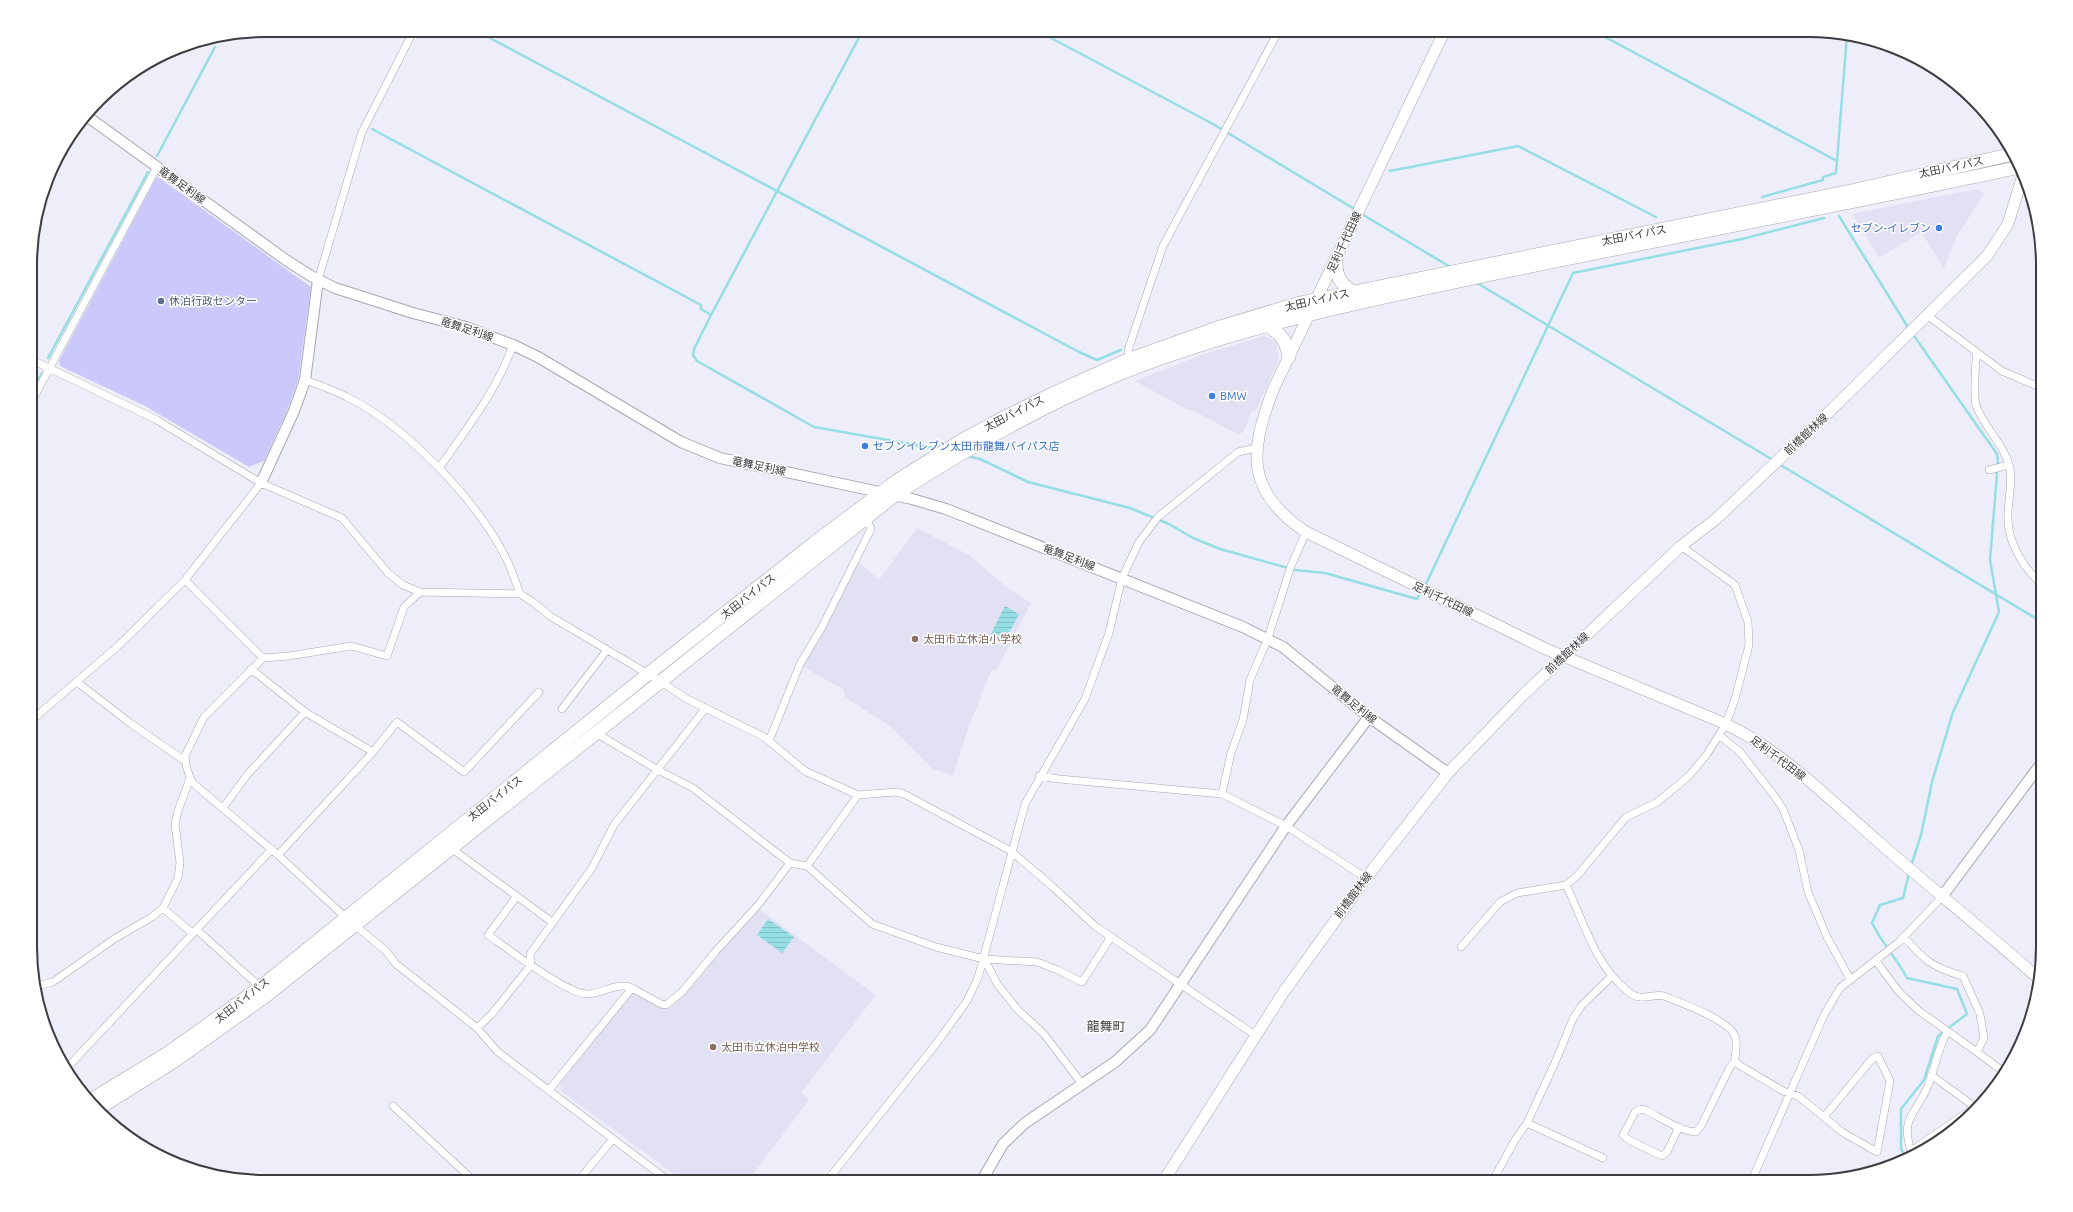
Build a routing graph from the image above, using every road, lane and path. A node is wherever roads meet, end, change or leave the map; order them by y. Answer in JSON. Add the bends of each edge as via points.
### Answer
{"nodes":[{"id":1,"x":410,"y":37,"type":"edge"},
{"id":2,"x":1275,"y":37,"type":"edge"},
{"id":3,"x":1442,"y":37,"type":"edge"},
{"id":4,"x":90,"y":119,"type":"edge"},
{"id":5,"x":2008,"y":155,"type":"edge"},
{"id":6,"x":158,"y":167,"type":"junction"},
{"id":7,"x":2015,"y":168,"type":"edge"},
{"id":8,"x":2021,"y":183,"type":"edge"},
{"id":9,"x":1336,"y":259,"type":"junction"},
{"id":10,"x":318,"y":280,"type":"junction"},
{"id":11,"x":1353,"y":292,"type":"junction"},
{"id":12,"x":1316,"y":300,"type":"junction"},
{"id":13,"x":1309,"y":314,"type":"junction"},
{"id":14,"x":1927,"y":315,"type":"junction"},
{"id":15,"x":1268,"y":326,"type":"junction"},
{"id":16,"x":513,"y":345,"type":"junction"},
{"id":17,"x":1977,"y":353,"type":"junction"},
{"id":18,"x":1130,"y":358,"type":"junction"},
{"id":19,"x":1289,"y":358,"type":"junction"},
{"id":20,"x":37,"y":362,"type":"edge"},
{"id":21,"x":50,"y":368,"type":"junction"},
{"id":22,"x":305,"y":380,"type":"junction"},
{"id":23,"x":2036,"y":385,"type":"edge"},
{"id":24,"x":37,"y":392,"type":"edge"},
{"id":25,"x":1256,"y":448,"type":"junction"},
{"id":26,"x":2006,"y":466,"type":"junction"},
{"id":27,"x":439,"y":468,"type":"junction"},
{"id":28,"x":1990,"y":469,"type":"dead end"},
{"id":29,"x":261,"y":483,"type":"junction"},
{"id":30,"x":888,"y":494,"type":"junction"},
{"id":31,"x":866,"y":518,"type":"junction"},
{"id":32,"x":1306,"y":532,"type":"junction"},
{"id":33,"x":1681,"y":546,"type":"junction"},
{"id":34,"x":1122,"y":578,"type":"junction"},
{"id":35,"x":2036,"y":579,"type":"edge"},
{"id":36,"x":186,"y":580,"type":"junction"},
{"id":37,"x":420,"y":592,"type":"junction"},
{"id":38,"x":520,"y":594,"type":"junction"},
{"id":39,"x":1268,"y":638,"type":"junction"},
{"id":40,"x":608,"y":650,"type":"junction"},
{"id":41,"x":1564,"y":656,"type":"junction"},
{"id":42,"x":263,"y":658,"type":"junction"},
{"id":43,"x":251,"y":670,"type":"junction"},
{"id":44,"x":654,"y":678,"type":"junction"},
{"id":45,"x":77,"y":682,"type":"junction"},
{"id":46,"x":539,"y":692,"type":"dead end"},
{"id":47,"x":562,"y":709,"type":"dead end"},
{"id":48,"x":705,"y":709,"type":"junction"},
{"id":49,"x":305,"y":712,"type":"junction"},
{"id":50,"x":37,"y":716,"type":"edge"},
{"id":51,"x":1369,"y":717,"type":"junction"},
{"id":52,"x":1726,"y":724,"type":"junction"},
{"id":53,"x":596,"y":733,"type":"junction"},
{"id":54,"x":1719,"y":735,"type":"junction"},
{"id":55,"x":769,"y":741,"type":"junction"},
{"id":56,"x":373,"y":752,"type":"junction"},
{"id":57,"x":185,"y":761,"type":"junction"},
{"id":58,"x":2036,"y":769,"type":"edge"},
{"id":59,"x":658,"y":770,"type":"junction"},
{"id":60,"x":1448,"y":773,"type":"junction"},
{"id":61,"x":1039,"y":776,"type":"junction"},
{"id":62,"x":190,"y":778,"type":"junction"},
{"id":63,"x":1222,"y":794,"type":"junction"},
{"id":64,"x":858,"y":795,"type":"junction"},
{"id":65,"x":223,"y":808,"type":"junction"},
{"id":66,"x":1286,"y":826,"type":"junction"},
{"id":67,"x":451,"y":848,"type":"junction"},
{"id":68,"x":272,"y":849,"type":"junction"},
{"id":69,"x":1011,"y":851,"type":"junction"},
{"id":70,"x":278,"y":855,"type":"junction"},
{"id":71,"x":790,"y":863,"type":"junction"},
{"id":72,"x":807,"y":866,"type":"junction"},
{"id":73,"x":1366,"y":878,"type":"junction"},
{"id":74,"x":1566,"y":885,"type":"junction"},
{"id":75,"x":517,"y":896,"type":"junction"},
{"id":76,"x":1941,"y":898,"type":"junction"},
{"id":77,"x":163,"y":908,"type":"junction"},
{"id":78,"x":351,"y":921,"type":"junction"},
{"id":79,"x":552,"y":922,"type":"junction"},
{"id":80,"x":194,"y":931,"type":"junction"},
{"id":81,"x":1111,"y":937,"type":"junction"},
{"id":82,"x":1904,"y":937,"type":"junction"},
{"id":83,"x":1461,"y":947,"type":"dead end"},
{"id":84,"x":984,"y":959,"type":"junction"},
{"id":85,"x":1876,"y":961,"type":"junction"},
{"id":86,"x":531,"y":965,"type":"junction"},
{"id":87,"x":2034,"y":973,"type":"edge"},
{"id":88,"x":1611,"y":977,"type":"junction"},
{"id":89,"x":1850,"y":979,"type":"junction"},
{"id":90,"x":1181,"y":984,"type":"junction"},
{"id":91,"x":40,"y":985,"type":"edge"},
{"id":92,"x":260,"y":987,"type":"junction"},
{"id":93,"x":632,"y":988,"type":"junction"},
{"id":94,"x":477,"y":1028,"type":"junction"},
{"id":95,"x":1947,"y":1032,"type":"junction"},
{"id":96,"x":1255,"y":1035,"type":"junction"},
{"id":97,"x":1977,"y":1052,"type":"junction"},
{"id":98,"x":1735,"y":1061,"type":"junction"},
{"id":99,"x":70,"y":1066,"type":"edge"},
{"id":100,"x":2001,"y":1070,"type":"edge"},
{"id":101,"x":1931,"y":1075,"type":"junction"},
{"id":102,"x":1082,"y":1084,"type":"junction"},
{"id":103,"x":549,"y":1090,"type":"junction"},
{"id":104,"x":1790,"y":1092,"type":"junction"},
{"id":105,"x":96,"y":1100,"type":"edge"},
{"id":106,"x":97,"y":1101,"type":"edge"},
{"id":107,"x":1972,"y":1105,"type":"edge"},
{"id":108,"x":393,"y":1106,"type":"dead end"},
{"id":109,"x":1824,"y":1117,"type":"junction"},
{"id":110,"x":1526,"y":1123,"type":"junction"},
{"id":111,"x":1953,"y":1123,"type":"edge"},
{"id":112,"x":1679,"y":1127,"type":"junction"},
{"id":113,"x":613,"y":1138,"type":"junction"},
{"id":114,"x":1928,"y":1141,"type":"edge"},
{"id":115,"x":1911,"y":1151,"type":"edge"},
{"id":116,"x":1602,"y":1158,"type":"dead end"},
{"id":117,"x":467,"y":1175,"type":"edge"},
{"id":118,"x":583,"y":1175,"type":"edge"},
{"id":119,"x":661,"y":1175,"type":"edge"},
{"id":120,"x":832,"y":1175,"type":"edge"},
{"id":121,"x":984,"y":1175,"type":"edge"},
{"id":122,"x":1167,"y":1175,"type":"edge"},
{"id":123,"x":1498,"y":1175,"type":"edge"},
{"id":124,"x":1754,"y":1175,"type":"edge"}],
"edges":[{"from":1,"to":10,"type":"street","via":[[362,132]]},
{"from":2,"to":18,"type":"street","via":[[1163,246],[1128,350]]},
{"from":3,"to":9,"type":"main road","name":"足利千代田線"},
{"from":4,"to":6,"type":"main road","name":"竜舞足利線"},
{"from":5,"to":11,"type":"highway","name":"太田バイパス","via":[[1850,191]]},
{"from":6,"to":10,"type":"main road","name":"竜舞足利線","via":[[286,260]]},
{"from":6,"to":21,"type":"street"},
{"from":7,"to":13,"type":"highway","name":"太田バイパス","via":[[1829,208],[1580,255]]},
{"from":8,"to":14,"type":"main road","name":"前橋館林線","via":[[2013,213],[1996,244]]},
{"from":9,"to":11,"type":"highway","via":[[1339,280]]},
{"from":9,"to":12,"type":"main road","name":"足利千代田線"},
{"from":10,"to":16,"type":"main road","name":"竜舞足利線","via":[[413,313],[466,327]]},
{"from":10,"to":22,"type":"main road"},
{"from":11,"to":12,"type":"highway","name":"太田バイパス"},
{"from":12,"to":13,"type":"main road","name":"足利千代田線"},
{"from":12,"to":18,"type":"highway","name":"太田バイパス","via":[[1263,313]]},
{"from":13,"to":15,"type":"highway","name":"太田バイパス"},
{"from":13,"to":19,"type":"main road","name":"足利千代田線"},
{"from":14,"to":17,"type":"street"},
{"from":14,"to":33,"type":"main road","name":"前橋館林線","via":[[1716,519]]},
{"from":15,"to":19,"type":"highway","via":[[1284,338]]},
{"from":15,"to":30,"type":"highway","name":"太田バイパス","via":[[1217,339],[1116,375],[1006,428]]},
{"from":16,"to":27,"type":"street","via":[[502,371]]},
{"from":16,"to":30,"type":"main road","name":"竜舞足利線","via":[[701,451],[720,458]]},
{"from":17,"to":23,"type":"street","via":[[2002,371]]},
{"from":17,"to":26,"type":"street","via":[[1977,406],[2005,453]]},
{"from":18,"to":30,"type":"highway","name":"太田バイパス","via":[[1048,396],[959,442],[898,480]]},
{"from":19,"to":25,"type":"main road","name":"足利千代田線","via":[[1262,418]]},
{"from":20,"to":21,"type":"street"},
{"from":21,"to":24,"type":"street"},
{"from":21,"to":29,"type":"street","via":[[164,424]]},
{"from":22,"to":27,"type":"street","via":[[348,397],[410,439]]},
{"from":22,"to":29,"type":"main road","via":[[294,411]]},
{"from":25,"to":32,"type":"main road","name":"足利千代田線","via":[[1258,469],[1265,491],[1275,508]]},
{"from":25,"to":34,"type":"street","via":[[1238,452],[1158,517],[1139,542]]},
{"from":26,"to":28,"type":"street"},
{"from":26,"to":35,"type":"street","via":[[2011,475],[2008,526],[2025,567]]},
{"from":27,"to":38,"type":"street","via":[[493,536],[508,561]]},
{"from":29,"to":36,"type":"street"},
{"from":29,"to":37,"type":"street","via":[[342,518],[388,573],[403,585]]},
{"from":30,"to":31,"type":"highway","name":"太田バイパス"},
{"from":30,"to":34,"type":"main road","name":"竜舞足利線","via":[[929,503]]},
{"from":30,"to":44,"type":"highway","name":"太田バイパス","via":[[814,543]]},
{"from":31,"to":44,"type":"highway","name":"太田バイパス"},
{"from":31,"to":55,"type":"street","via":[[871,529],[822,627],[800,664]]},
{"from":32,"to":39,"type":"street","via":[[1286,579]]},
{"from":32,"to":41,"type":"main road","name":"足利千代田線"},
{"from":33,"to":41,"type":"main road","name":"前橋館林線"},
{"from":33,"to":52,"type":"street","via":[[1735,585],[1748,622],[1749,645]]},
{"from":34,"to":39,"type":"main road","name":"竜舞足利線"},
{"from":34,"to":61,"type":"street","via":[[1108,632],[1085,699]]},
{"from":36,"to":42,"type":"street"},
{"from":36,"to":45,"type":"street"},
{"from":37,"to":38,"type":"street"},
{"from":37,"to":42,"type":"street","via":[[404,607],[387,656],[351,646]]},
{"from":38,"to":40,"type":"street","via":[[550,616]]},
{"from":39,"to":51,"type":"main road","name":"竜舞足利線","via":[[1296,657]]},
{"from":39,"to":63,"type":"street","via":[[1250,680],[1243,720],[1231,753]]},
{"from":40,"to":44,"type":"street"},
{"from":40,"to":47,"type":"street"},
{"from":41,"to":52,"type":"main road","name":"足利千代田線"},
{"from":41,"to":60,"type":"main road","name":"前橋館林線","via":[[1508,709]]},
{"from":42,"to":43,"type":"street"},
{"from":43,"to":49,"type":"street"},
{"from":43,"to":57,"type":"street","via":[[204,717]]},
{"from":44,"to":48,"type":"street"},
{"from":44,"to":53,"type":"highway","name":"太田バイパス"},
{"from":44,"to":78,"type":"highway","name":"太田バイパス"},
{"from":45,"to":50,"type":"street"},
{"from":45,"to":57,"type":"street"},
{"from":46,"to":56,"type":"street","via":[[464,772],[397,722]]},
{"from":48,"to":55,"type":"street"},
{"from":48,"to":59,"type":"street"},
{"from":49,"to":56,"type":"street"},
{"from":49,"to":65,"type":"street","via":[[247,775]]},
{"from":51,"to":60,"type":"main road","name":"竜舞足利線"},
{"from":51,"to":66,"type":"main road"},
{"from":52,"to":54,"type":"street"},
{"from":52,"to":76,"type":"main road","name":"足利千代田線","via":[[1754,738],[1780,756]]},
{"from":53,"to":59,"type":"street"},
{"from":53,"to":67,"type":"highway","name":"太田バイパス"},
{"from":54,"to":74,"type":"street","via":[[1689,776],[1656,803],[1626,817],[1577,876]]},
{"from":54,"to":89,"type":"street","via":[[1740,752],[1783,809],[1799,850],[1810,899]]},
{"from":55,"to":64,"type":"street","via":[[805,771]]},
{"from":56,"to":70,"type":"street"},
{"from":57,"to":62,"type":"street"},
{"from":58,"to":76,"type":"main road"},
{"from":59,"to":71,"type":"street","via":[[693,788]]},
{"from":59,"to":79,"type":"street","via":[[614,825],[592,868]]},
{"from":60,"to":73,"type":"main road","name":"前橋館林線"},
{"from":61,"to":63,"type":"street"},
{"from":61,"to":69,"type":"street","via":[[1025,804]]},
{"from":62,"to":65,"type":"street"},
{"from":62,"to":77,"type":"street","via":[[175,824],[180,863],[178,878]]},
{"from":63,"to":66,"type":"street"},
{"from":64,"to":69,"type":"street","via":[[896,792],[904,794]]},
{"from":64,"to":72,"type":"street"},
{"from":65,"to":68,"type":"street"},
{"from":66,"to":73,"type":"street"},
{"from":66,"to":90,"type":"main road"},
{"from":67,"to":75,"type":"street"},
{"from":67,"to":78,"type":"highway","name":"太田バイパス"},
{"from":68,"to":70,"type":"street"},
{"from":68,"to":80,"type":"street"},
{"from":69,"to":81,"type":"street","via":[[1095,926]]},
{"from":69,"to":84,"type":"street"},
{"from":70,"to":78,"type":"street"},
{"from":71,"to":72,"type":"street"},
{"from":71,"to":93,"type":"street","via":[[759,904],[682,992],[666,1005]]},
{"from":72,"to":84,"type":"street","via":[[872,924],[936,947]]},
{"from":73,"to":96,"type":"main road","name":"前橋館林線"},
{"from":74,"to":83,"type":"street","via":[[1517,893],[1500,902]]},
{"from":74,"to":88,"type":"street","via":[[1596,953]]},
{"from":75,"to":79,"type":"street"},
{"from":75,"to":86,"type":"street","via":[[488,935]]},
{"from":76,"to":82,"type":"street"},
{"from":76,"to":87,"type":"main road","name":"足利千代田線"},
{"from":77,"to":80,"type":"street"},
{"from":77,"to":91,"type":"street","via":[[114,938],[53,982]]},
{"from":78,"to":92,"type":"highway","name":"太田バイパス"},
{"from":78,"to":94,"type":"street","via":[[386,951],[396,964]]},
{"from":78,"to":106,"type":"highway","name":"太田バイパス","via":[[224,1028],[173,1062]]},
{"from":79,"to":86,"type":"street","via":[[530,954]]},
{"from":80,"to":92,"type":"street"},
{"from":80,"to":99,"type":"street"},
{"from":81,"to":84,"type":"street","via":[[1082,982],[1037,962]]},
{"from":81,"to":90,"type":"street"},
{"from":82,"to":85,"type":"street"},
{"from":82,"to":97,"type":"street","via":[[1922,958],[1963,976],[1980,1014],[1984,1038]]},
{"from":84,"to":102,"type":"street","via":[[998,985],[1018,1010],[1044,1034]]},
{"from":84,"to":120,"type":"street","via":[[967,1001]]},
{"from":85,"to":89,"type":"street"},
{"from":85,"to":95,"type":"street","via":[[1899,992]]},
{"from":86,"to":93,"type":"street","via":[[575,991],[588,994],[625,985]]},
{"from":86,"to":94,"type":"street","via":[[491,1015]]},
{"from":88,"to":98,"type":"street","via":[[1628,992],[1639,997],[1664,996],[1720,1020],[1735,1034]]},
{"from":88,"to":110,"type":"street","via":[[1582,1005],[1572,1019],[1554,1066]]},
{"from":89,"to":104,"type":"street","via":[[1840,988],[1829,1005]]},
{"from":90,"to":96,"type":"street"},
{"from":90,"to":102,"type":"main road","via":[[1137,1045]]},
{"from":92,"to":105,"type":"highway","name":"太田バイパス"},
{"from":93,"to":103,"type":"street"},
{"from":94,"to":103,"type":"street","via":[[498,1052]]},
{"from":95,"to":97,"type":"street"},
{"from":95,"to":101,"type":"street"},
{"from":96,"to":122,"type":"main road","name":"前橋館林線"},
{"from":97,"to":100,"type":"street"},
{"from":98,"to":104,"type":"street","via":[[1744,1070],[1783,1091]]},
{"from":98,"to":112,"type":"street","via":[[1696,1132]]},
{"from":101,"to":107,"type":"street"},
{"from":101,"to":115,"type":"street","via":[[1927,1088],[1912,1111],[1907,1125]]},
{"from":102,"to":121,"type":"main road","via":[[1025,1122],[1012,1134]]},
{"from":103,"to":113,"type":"street"},
{"from":104,"to":109,"type":"street"},
{"from":104,"to":124,"type":"street"},
{"from":108,"to":117,"type":"street"},
{"from":109,"to":109,"type":"street","via":[[1872,1059],[1878,1056],[1890,1081],[1877,1152],[1842,1132]]},
{"from":110,"to":116,"type":"street"},
{"from":110,"to":123,"type":"street"},
{"from":111,"to":114,"type":"street"},
{"from":112,"to":112,"type":"street","via":[[1641,1109],[1635,1112],[1623,1135],[1662,1156],[1667,1152]]},
{"from":113,"to":118,"type":"street"},
{"from":113,"to":119,"type":"street"}]}
